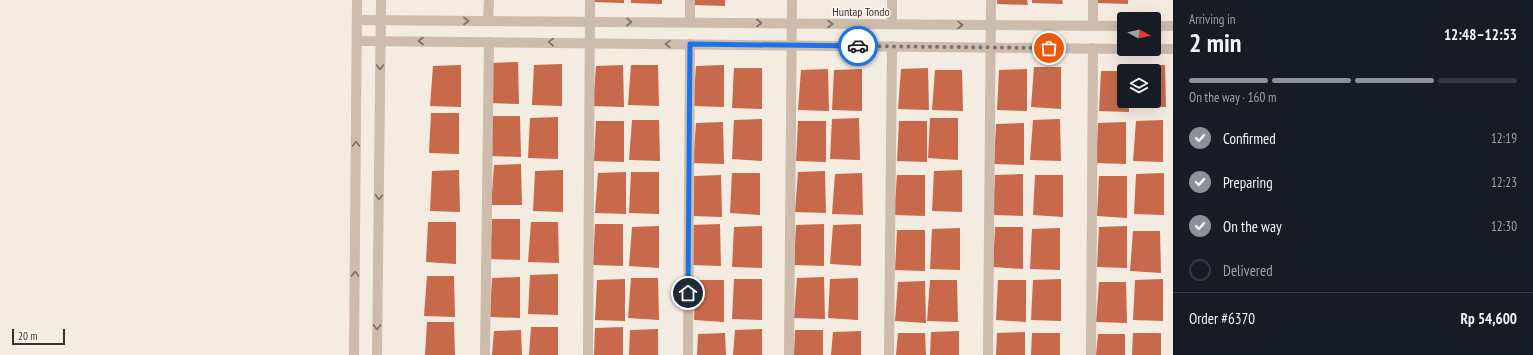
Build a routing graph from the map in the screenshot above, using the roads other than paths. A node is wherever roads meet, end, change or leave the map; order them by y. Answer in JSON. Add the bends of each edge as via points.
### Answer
{"nodes":[{"id":1,"x":357,"y":0,"type":"edge"},
{"id":2,"x":381,"y":0,"type":"edge"},
{"id":3,"x":489,"y":0,"type":"edge"},
{"id":4,"x":590,"y":0,"type":"edge"},
{"id":5,"x":690,"y":0,"type":"edge"},
{"id":6,"x":792,"y":0,"type":"edge"},
{"id":7,"x":892,"y":0,"type":"edge"},
{"id":8,"x":991,"y":0,"type":"edge"},
{"id":9,"x":1094,"y":0,"type":"edge"},
{"id":10,"x":357,"y":20,"type":"junction"},
{"id":11,"x":381,"y":20,"type":"junction"},
{"id":12,"x":488,"y":21,"type":"junction"},
{"id":13,"x":590,"y":22,"type":"junction"},
{"id":14,"x":690,"y":22,"type":"junction"},
{"id":15,"x":792,"y":23,"type":"junction"},
{"id":16,"x":892,"y":24,"type":"junction"},
{"id":17,"x":990,"y":25,"type":"junction"},
{"id":18,"x":1093,"y":26,"type":"junction"},
{"id":19,"x":1117,"y":26,"type":"edge"},
{"id":20,"x":1161,"y":26,"type":"edge"},
{"id":21,"x":1173,"y":26,"type":"edge"},
{"id":22,"x":357,"y":40,"type":"junction"},
{"id":23,"x":380,"y":41,"type":"junction"},
{"id":24,"x":488,"y":42,"type":"junction"},
{"id":25,"x":590,"y":43,"type":"junction"},
{"id":26,"x":690,"y":44,"type":"junction"},
{"id":27,"x":791,"y":45,"type":"junction"},
{"id":28,"x":892,"y":46,"type":"junction"},
{"id":29,"x":990,"y":47,"type":"junction"},
{"id":30,"x":1093,"y":48,"type":"junction"},
{"id":31,"x":1117,"y":49,"type":"edge"},
{"id":32,"x":1161,"y":49,"type":"edge"},
{"id":33,"x":1173,"y":49,"type":"edge"},
{"id":34,"x":354,"y":355,"type":"edge"},
{"id":35,"x":377,"y":355,"type":"edge"},
{"id":36,"x":485,"y":355,"type":"edge"},
{"id":37,"x":588,"y":355,"type":"edge"},
{"id":38,"x":688,"y":355,"type":"edge"},
{"id":39,"x":789,"y":355,"type":"edge"},
{"id":40,"x":889,"y":355,"type":"edge"},
{"id":41,"x":988,"y":355,"type":"edge"},
{"id":42,"x":1091,"y":355,"type":"edge"}],
"edges":[{"from":1,"to":10,"type":"street"},
{"from":2,"to":11,"type":"street"},
{"from":3,"to":12,"type":"street"},
{"from":4,"to":13,"type":"street"},
{"from":5,"to":14,"type":"street"},
{"from":6,"to":15,"type":"street"},
{"from":7,"to":16,"type":"street"},
{"from":8,"to":17,"type":"street"},
{"from":9,"to":18,"type":"street"},
{"from":10,"to":11,"type":"street","name":"Huntap Tondo"},
{"from":10,"to":22,"type":"street"},
{"from":11,"to":12,"type":"street","name":"Huntap Tondo","one_way":true},
{"from":11,"to":23,"type":"street"},
{"from":12,"to":13,"type":"street","name":"Huntap Tondo"},
{"from":13,"to":14,"type":"street","name":"Huntap Tondo","one_way":true},
{"from":13,"to":25,"type":"street"},
{"from":14,"to":15,"type":"street","name":"Huntap Tondo","one_way":true},
{"from":15,"to":16,"type":"street","name":"Huntap Tondo","one_way":true},
{"from":15,"to":27,"type":"street"},
{"from":16,"to":17,"type":"street","name":"Huntap Tondo","one_way":true},
{"from":17,"to":18,"type":"street","name":"Huntap Tondo"},
{"from":17,"to":29,"type":"street"},
{"from":18,"to":19,"type":"street","name":"Huntap Tondo"},
{"from":20,"to":21,"type":"street"},
{"from":22,"to":23,"type":"street"},
{"from":34,"to":22,"type":"street","one_way":true},
{"from":24,"to":23,"type":"street","one_way":true},
{"from":23,"to":35,"type":"street","one_way":true},
{"from":25,"to":24,"type":"street","one_way":true},
{"from":24,"to":36,"type":"street"},
{"from":26,"to":25,"type":"street","one_way":true},
{"from":25,"to":37,"type":"street"},
{"from":26,"to":27,"type":"street"},
{"from":26,"to":38,"type":"street"},
{"from":27,"to":28,"type":"street"},
{"from":27,"to":39,"type":"street"},
{"from":28,"to":29,"type":"street"},
{"from":28,"to":40,"type":"street"},
{"from":29,"to":30,"type":"street"},
{"from":29,"to":41,"type":"street"},
{"from":30,"to":31,"type":"street"},
{"from":30,"to":42,"type":"street"},
{"from":32,"to":33,"type":"street"}]}
